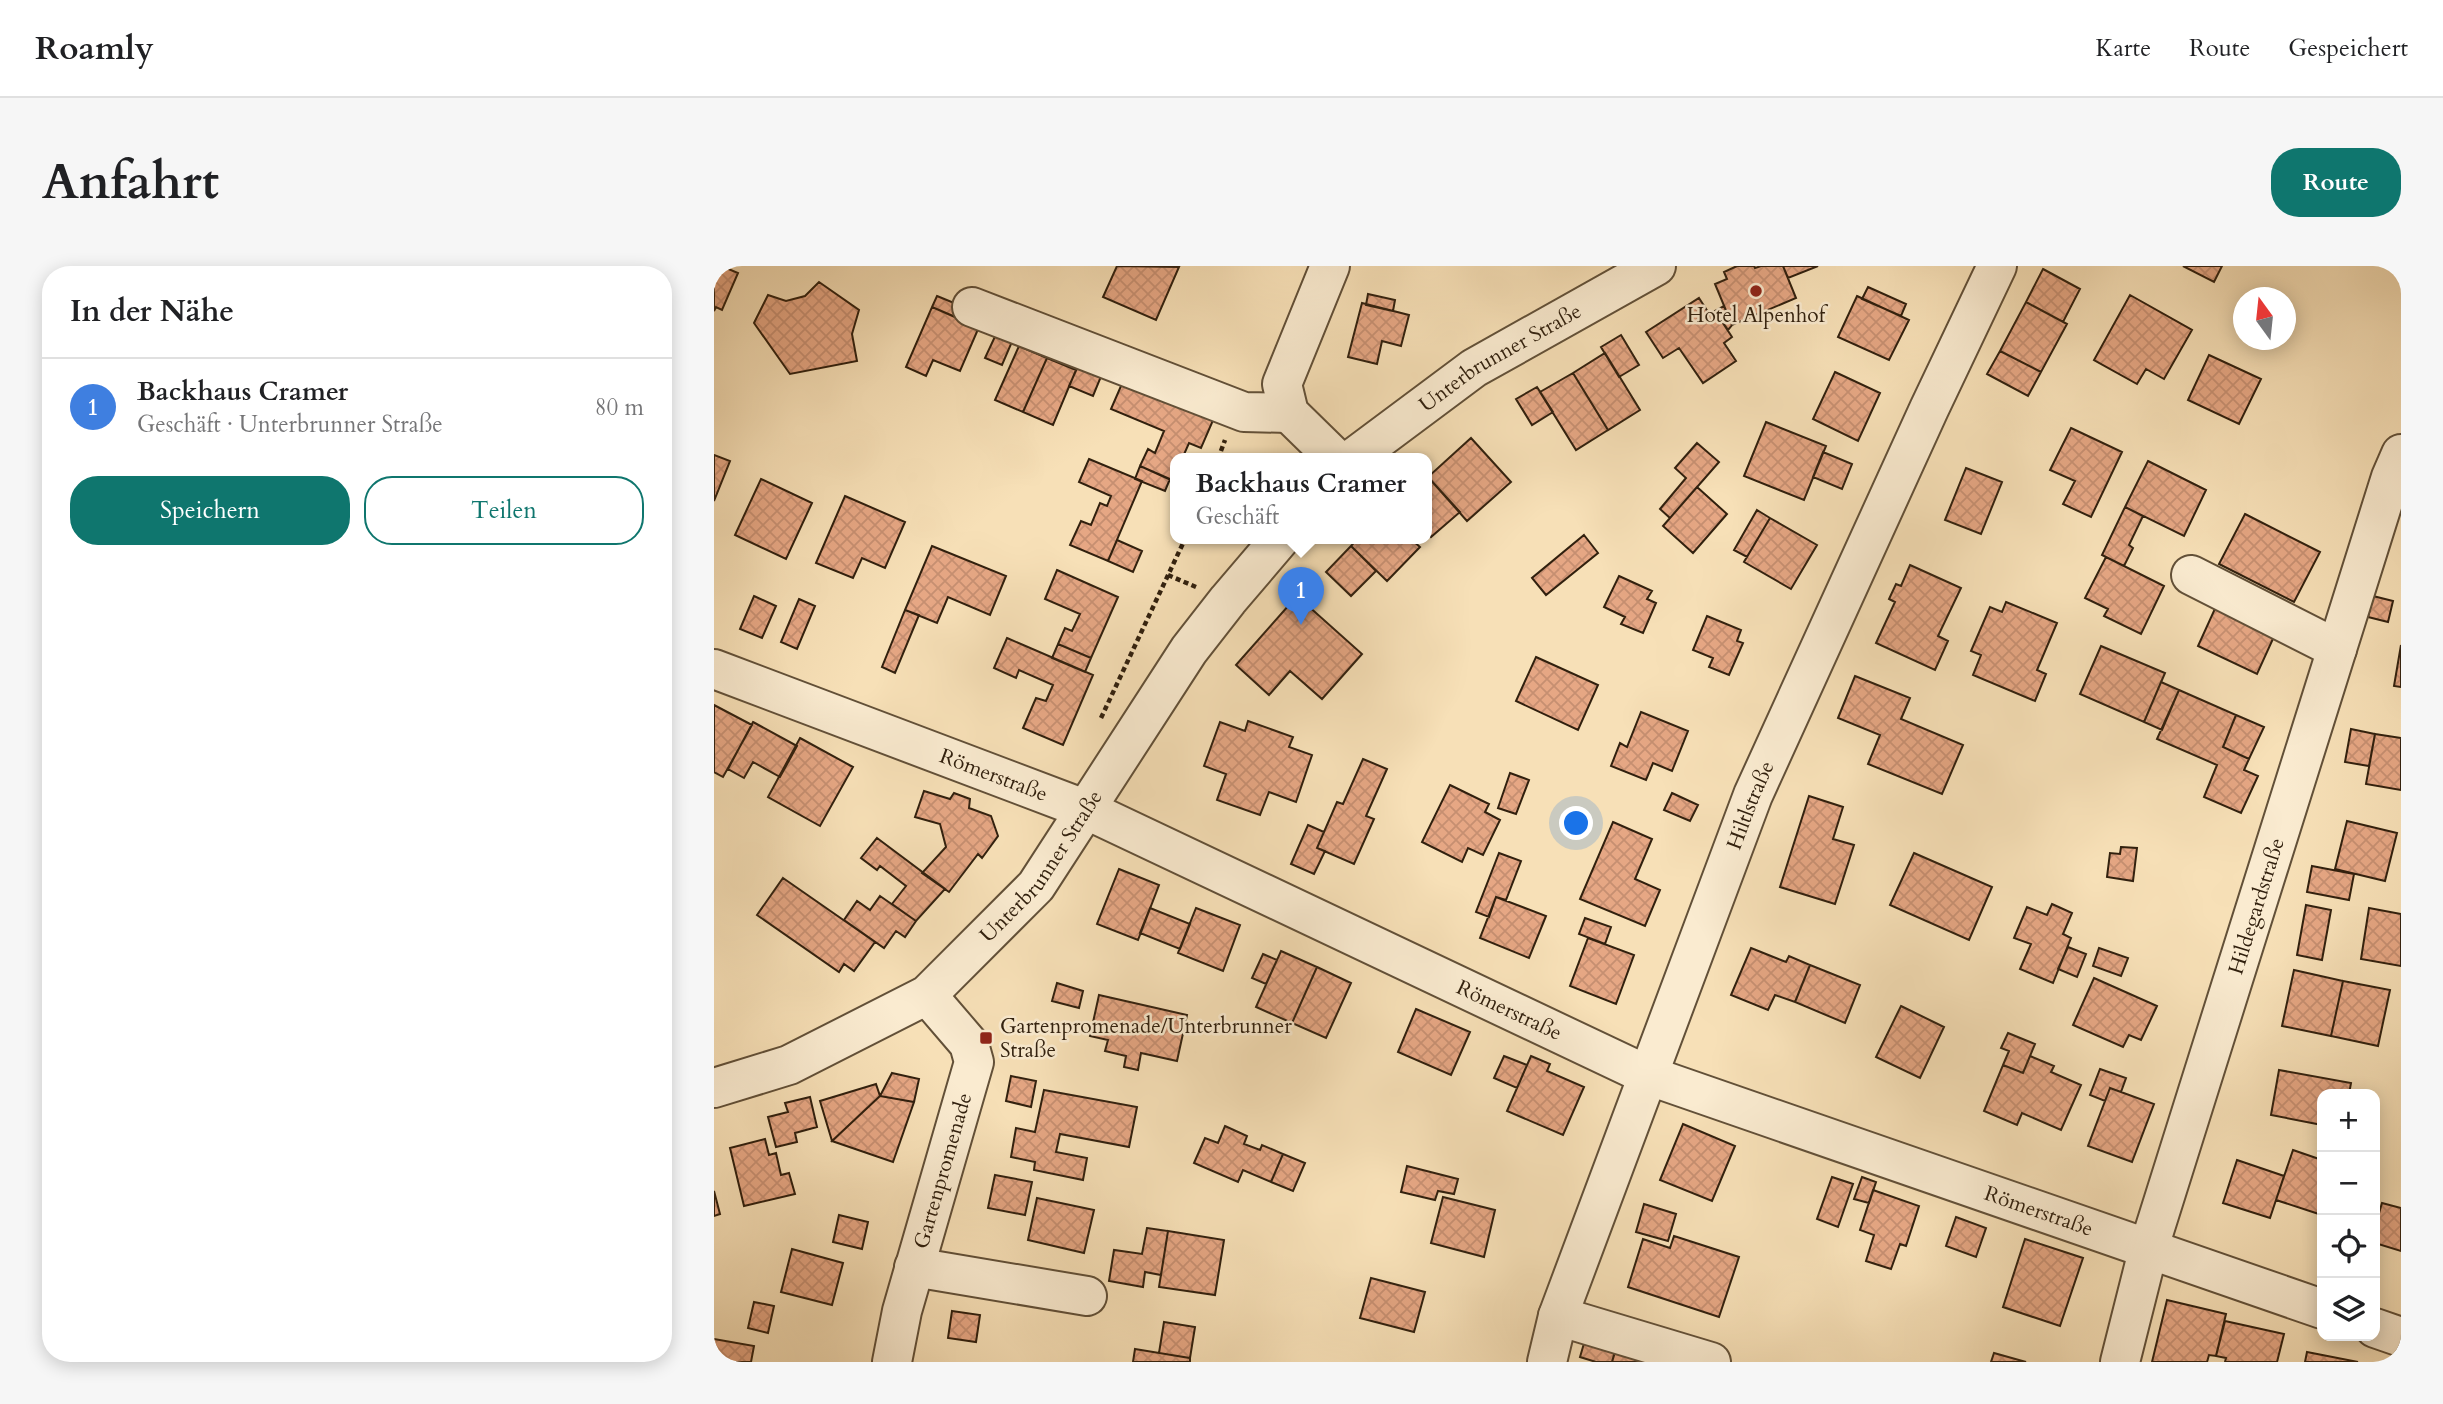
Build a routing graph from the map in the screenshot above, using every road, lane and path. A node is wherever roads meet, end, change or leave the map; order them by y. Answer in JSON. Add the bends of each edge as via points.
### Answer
{"nodes":[{"id":1,"x":1331,"y":266,"type":"edge"},
{"id":2,"x":1657,"y":266,"type":"edge"},
{"id":3,"x":1997,"y":266,"type":"edge"},
{"id":4,"x":972,"y":307,"type":"dead end"},
{"id":5,"x":1289,"y":413,"type":"junction"},
{"id":6,"x":1330,"y":453,"type":"edge"},
{"id":7,"x":1360,"y":453,"type":"edge"},
{"id":8,"x":2398,"y":470,"type":"edge"},
{"id":9,"x":1183,"y":544,"type":"edge"},
{"id":10,"x":1276,"y":544,"type":"edge"},
{"id":11,"x":2191,"y":575,"type":"dead end"},
{"id":12,"x":2337,"y":649,"type":"junction"},
{"id":13,"x":714,"y":668,"type":"edge"},
{"id":14,"x":1098,"y":726,"type":"dead end"},
{"id":15,"x":1087,"y":810,"type":"junction"},
{"id":16,"x":927,"y":995,"type":"junction"},
{"id":17,"x":1647,"y":1075,"type":"junction"},
{"id":18,"x":714,"y":1088,"type":"edge"},
{"id":19,"x":2149,"y":1247,"type":"junction"},
{"id":20,"x":914,"y":1267,"type":"junction"},
{"id":21,"x":1087,"y":1296,"type":"dead end"},
{"id":22,"x":2317,"y":1307,"type":"edge"},
{"id":23,"x":1558,"y":1316,"type":"junction"},
{"id":24,"x":2380,"y":1330,"type":"edge"},
{"id":25,"x":2401,"y":1337,"type":"edge"},
{"id":26,"x":892,"y":1362,"type":"edge"},
{"id":27,"x":1547,"y":1362,"type":"edge"},
{"id":28,"x":1711,"y":1362,"type":"edge"},
{"id":29,"x":2120,"y":1362,"type":"edge"}],
"edges":[{"from":1,"to":5,"type":"street","via":[[1282,384]]},
{"from":2,"to":7,"type":"street","name":"Unterbrunner Straße","via":[[1474,368]]},
{"from":3,"to":17,"type":"street","name":"Hiltlstraße","via":[[1753,795]]},
{"from":4,"to":5,"type":"street","via":[[1244,412]]},
{"from":5,"to":6,"type":"street"},
{"from":8,"to":12,"type":"street","name":"Hildegardstraße"},
{"from":9,"to":14,"type":"path"},
{"from":10,"to":15,"type":"street","name":"Unterbrunner Straße","via":[[1189,650]]},
{"from":11,"to":12,"type":"street"},
{"from":12,"to":19,"type":"street","name":"Hildegardstraße"},
{"from":13,"to":15,"type":"street","name":"Römerstraße"},
{"from":15,"to":16,"type":"street","name":"Unterbrunner Straße","via":[[1036,886]]},
{"from":15,"to":17,"type":"street","name":"Römerstraße"},
{"from":16,"to":18,"type":"street","name":"Unterbrunner Straße","via":[[789,1065]]},
{"from":16,"to":20,"type":"street","name":"Gartenpromenade","via":[[969,1044],[974,1062]]},
{"from":17,"to":19,"type":"street","name":"Römerstraße"},
{"from":17,"to":23,"type":"street","name":"Hiltlstraße"},
{"from":19,"to":22,"type":"street","name":"Römerstraße"},
{"from":19,"to":29,"type":"street","name":"Hildegardstraße"},
{"from":20,"to":21,"type":"street"},
{"from":20,"to":26,"type":"street","name":"Gartenpromenade"},
{"from":23,"to":27,"type":"street","name":"Hiltlstraße"},
{"from":23,"to":28,"type":"street"},
{"from":24,"to":25,"type":"street"}]}
